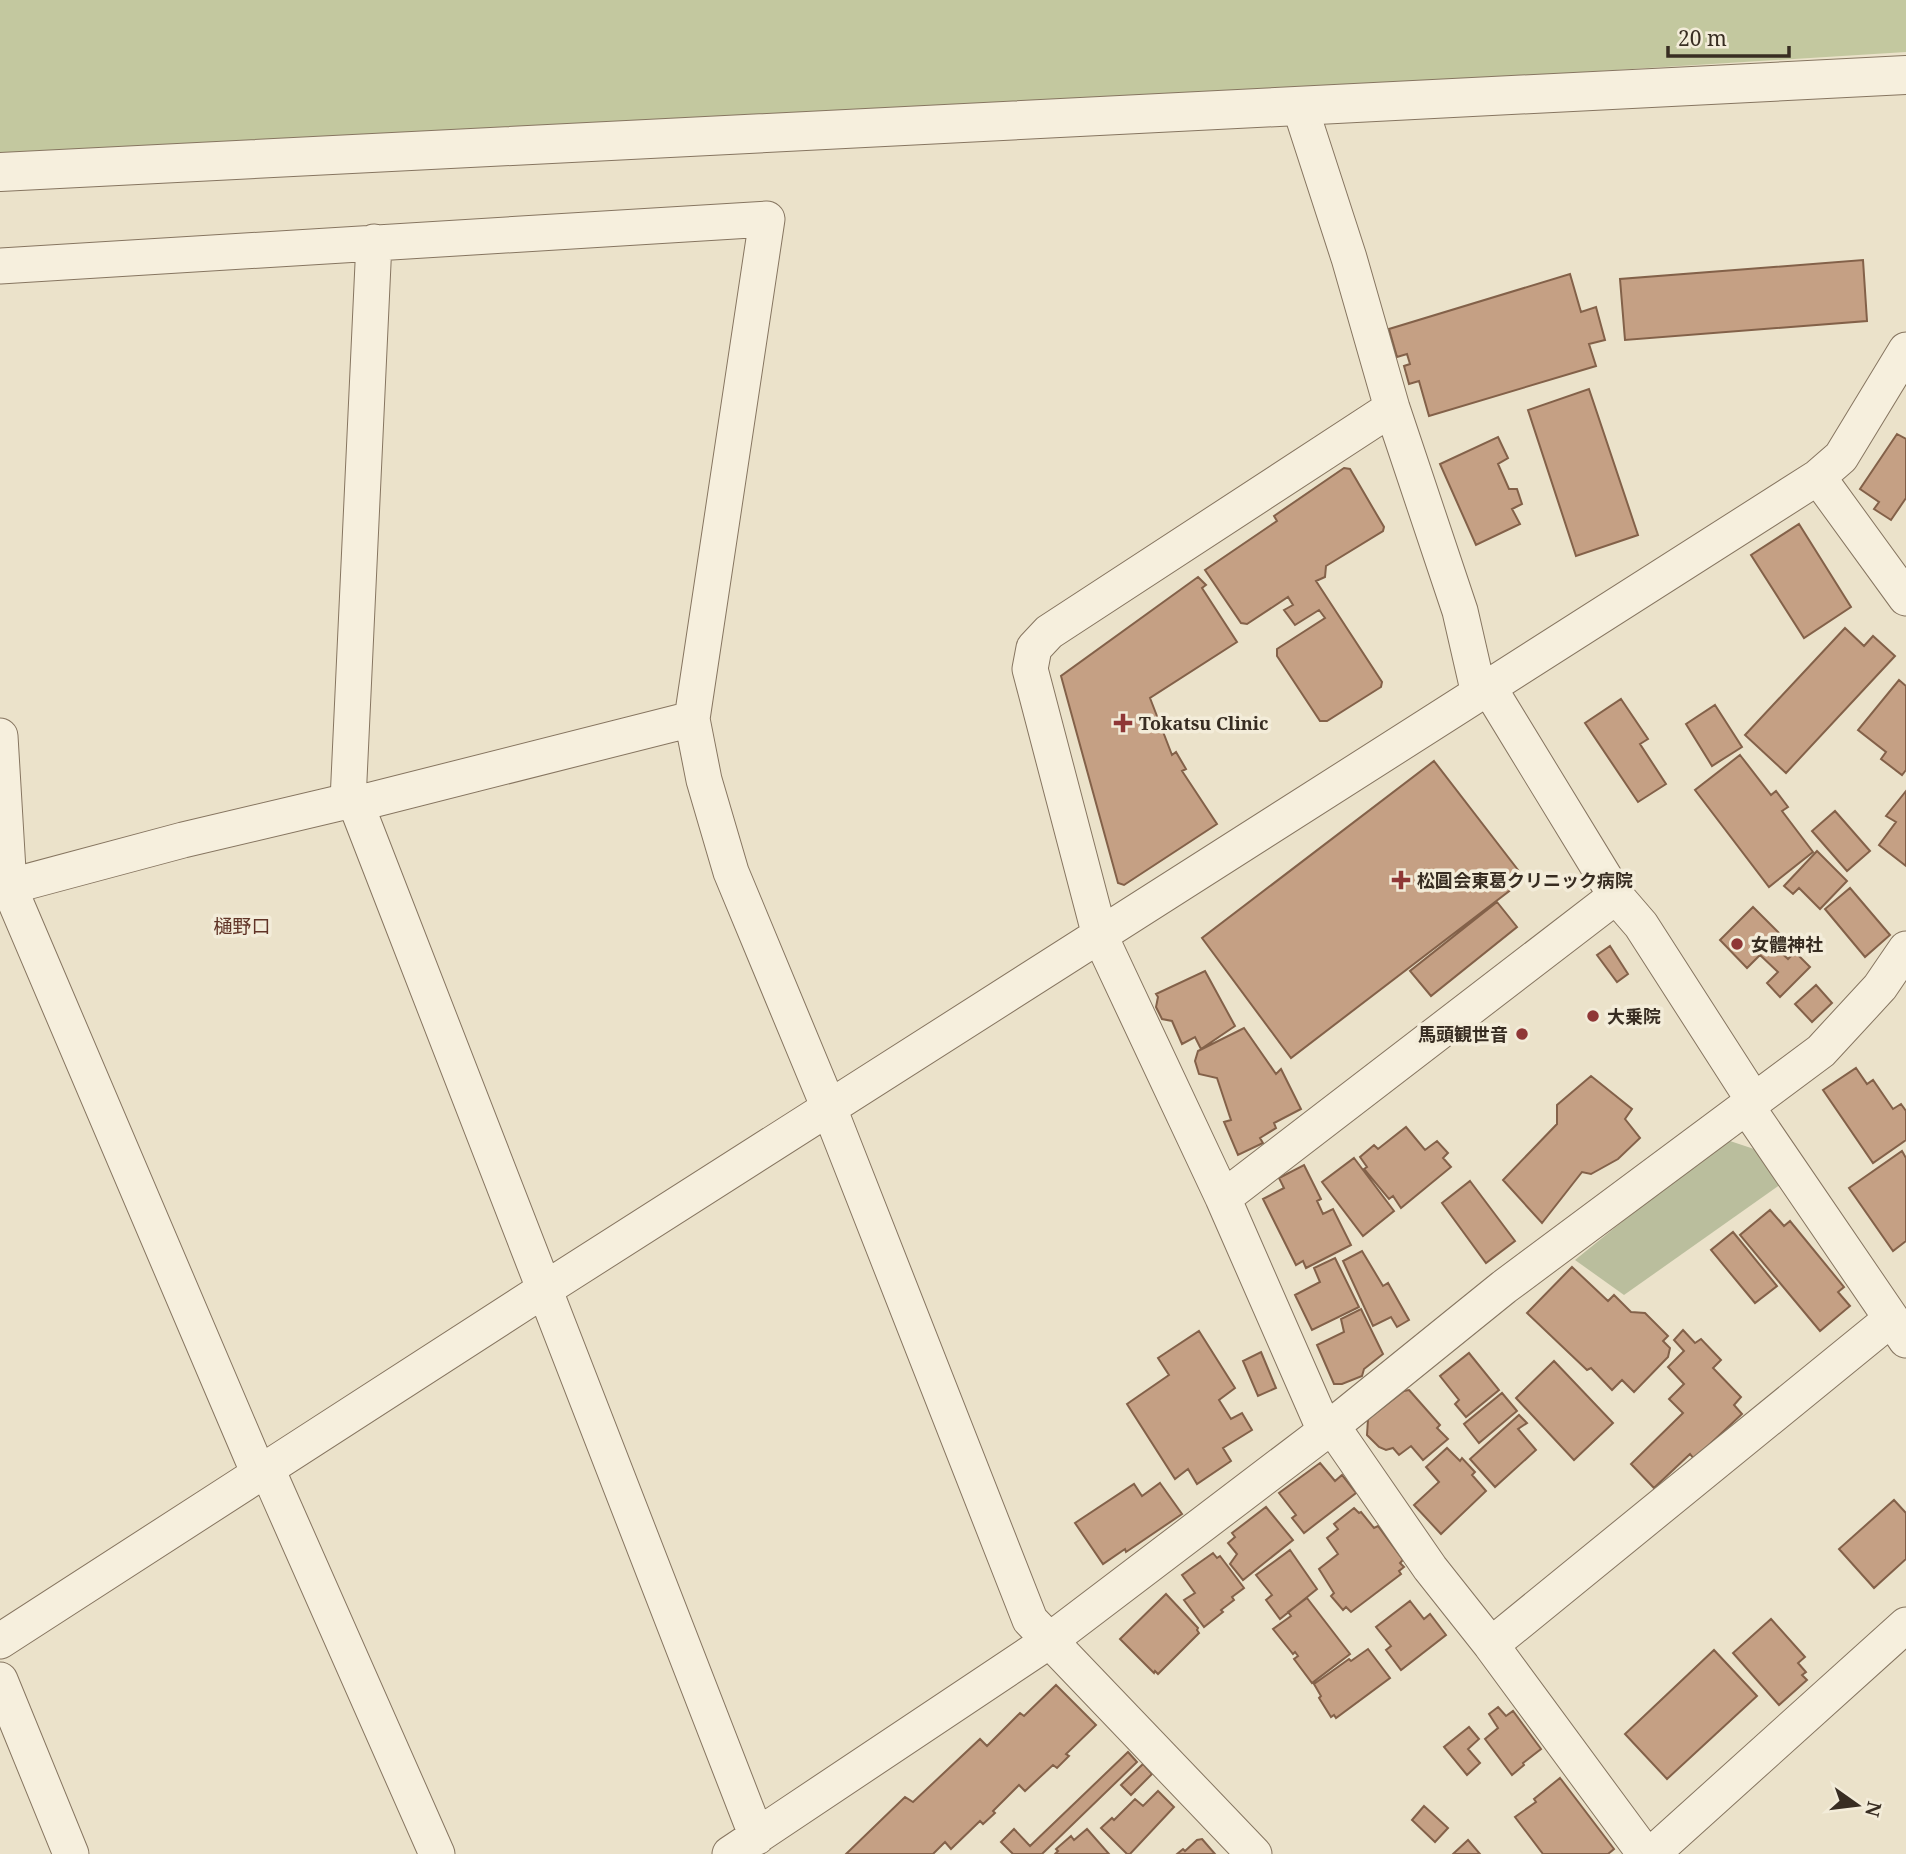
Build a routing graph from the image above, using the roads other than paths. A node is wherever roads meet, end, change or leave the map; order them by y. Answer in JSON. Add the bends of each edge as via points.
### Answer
{"nodes":[{"id":1,"x":1906,"y":75,"type":"edge"},
{"id":2,"x":1300,"y":107,"type":"junction"},
{"id":3,"x":0,"y":172,"type":"edge"},
{"id":4,"x":374,"y":242,"type":"junction"},
{"id":5,"x":0,"y":266,"type":"edge"},
{"id":6,"x":1906,"y":350,"type":"edge"},
{"id":7,"x":1392,"y":408,"type":"junction"},
{"id":8,"x":1818,"y":477,"type":"junction"},
{"id":9,"x":1906,"y":598,"type":"edge"},
{"id":10,"x":1484,"y":691,"type":"junction"},
{"id":11,"x":692,"y":719,"type":"junction"},
{"id":12,"x":0,"y":736,"type":"edge"},
{"id":13,"x":352,"y":802,"type":"junction"},
{"id":14,"x":4,"y":888,"type":"edge"},
{"id":15,"x":1616,"y":896,"type":"junction"},
{"id":16,"x":1100,"y":936,"type":"junction"},
{"id":17,"x":1906,"y":949,"type":"edge"},
{"id":18,"x":1750,"y":1104,"type":"junction"},
{"id":19,"x":829,"y":1108,"type":"junction"},
{"id":20,"x":1223,"y":1198,"type":"junction"},
{"id":21,"x":545,"y":1289,"type":"junction"},
{"id":22,"x":1899,"y":1329,"type":"edge"},
{"id":23,"x":1328,"y":1429,"type":"junction"},
{"id":24,"x":263,"y":1471,"type":"junction"},
{"id":25,"x":1906,"y":1625,"type":"edge"},
{"id":26,"x":0,"y":1641,"type":"edge"},
{"id":27,"x":1049,"y":1641,"type":"junction"},
{"id":28,"x":1491,"y":1645,"type":"junction"},
{"id":29,"x":0,"y":1680,"type":"edge"},
{"id":30,"x":759,"y":1844,"type":"edge"},
{"id":31,"x":71,"y":1854,"type":"edge"},
{"id":32,"x":437,"y":1854,"type":"edge"},
{"id":33,"x":1254,"y":1854,"type":"edge"},
{"id":34,"x":1645,"y":1854,"type":"edge"},
{"id":35,"x":1652,"y":1854,"type":"edge"}],
"edges":[{"from":1,"to":2,"type":"street"},
{"from":2,"to":3,"type":"street"},
{"from":2,"to":7,"type":"street"},
{"from":4,"to":5,"type":"street"},
{"from":4,"to":11,"type":"street","via":[[767,219]]},
{"from":4,"to":13,"type":"street"},
{"from":6,"to":8,"type":"street","via":[[1841,457]]},
{"from":7,"to":10,"type":"street"},
{"from":7,"to":16,"type":"street","via":[[1049,632],[1034,648],[1030,668]]},
{"from":8,"to":9,"type":"street"},
{"from":8,"to":10,"type":"street"},
{"from":10,"to":15,"type":"street"},
{"from":10,"to":16,"type":"street"},
{"from":11,"to":13,"type":"street"},
{"from":11,"to":19,"type":"street","via":[[704,780],[732,872]]},
{"from":12,"to":14,"type":"street"},
{"from":13,"to":14,"type":"street","via":[[183,840]]},
{"from":13,"to":21,"type":"street"},
{"from":14,"to":24,"type":"street"},
{"from":15,"to":18,"type":"street","via":[[1641,925]]},
{"from":15,"to":20,"type":"street"},
{"from":16,"to":19,"type":"street"},
{"from":16,"to":20,"type":"street"},
{"from":17,"to":18,"type":"street","via":[[1880,987],[1821,1051]]},
{"from":18,"to":22,"type":"street"},
{"from":18,"to":23,"type":"street","via":[[1504,1287]]},
{"from":19,"to":21,"type":"street"},
{"from":19,"to":27,"type":"street","via":[[1030,1620]]},
{"from":20,"to":23,"type":"street"},
{"from":21,"to":24,"type":"street"},
{"from":21,"to":30,"type":"street"},
{"from":22,"to":28,"type":"street"},
{"from":23,"to":27,"type":"street"},
{"from":23,"to":28,"type":"street"},
{"from":24,"to":26,"type":"street"},
{"from":24,"to":32,"type":"street"},
{"from":25,"to":35,"type":"street"},
{"from":27,"to":30,"type":"street"},
{"from":27,"to":33,"type":"street"},
{"from":28,"to":34,"type":"street"},
{"from":29,"to":31,"type":"street"}]}
